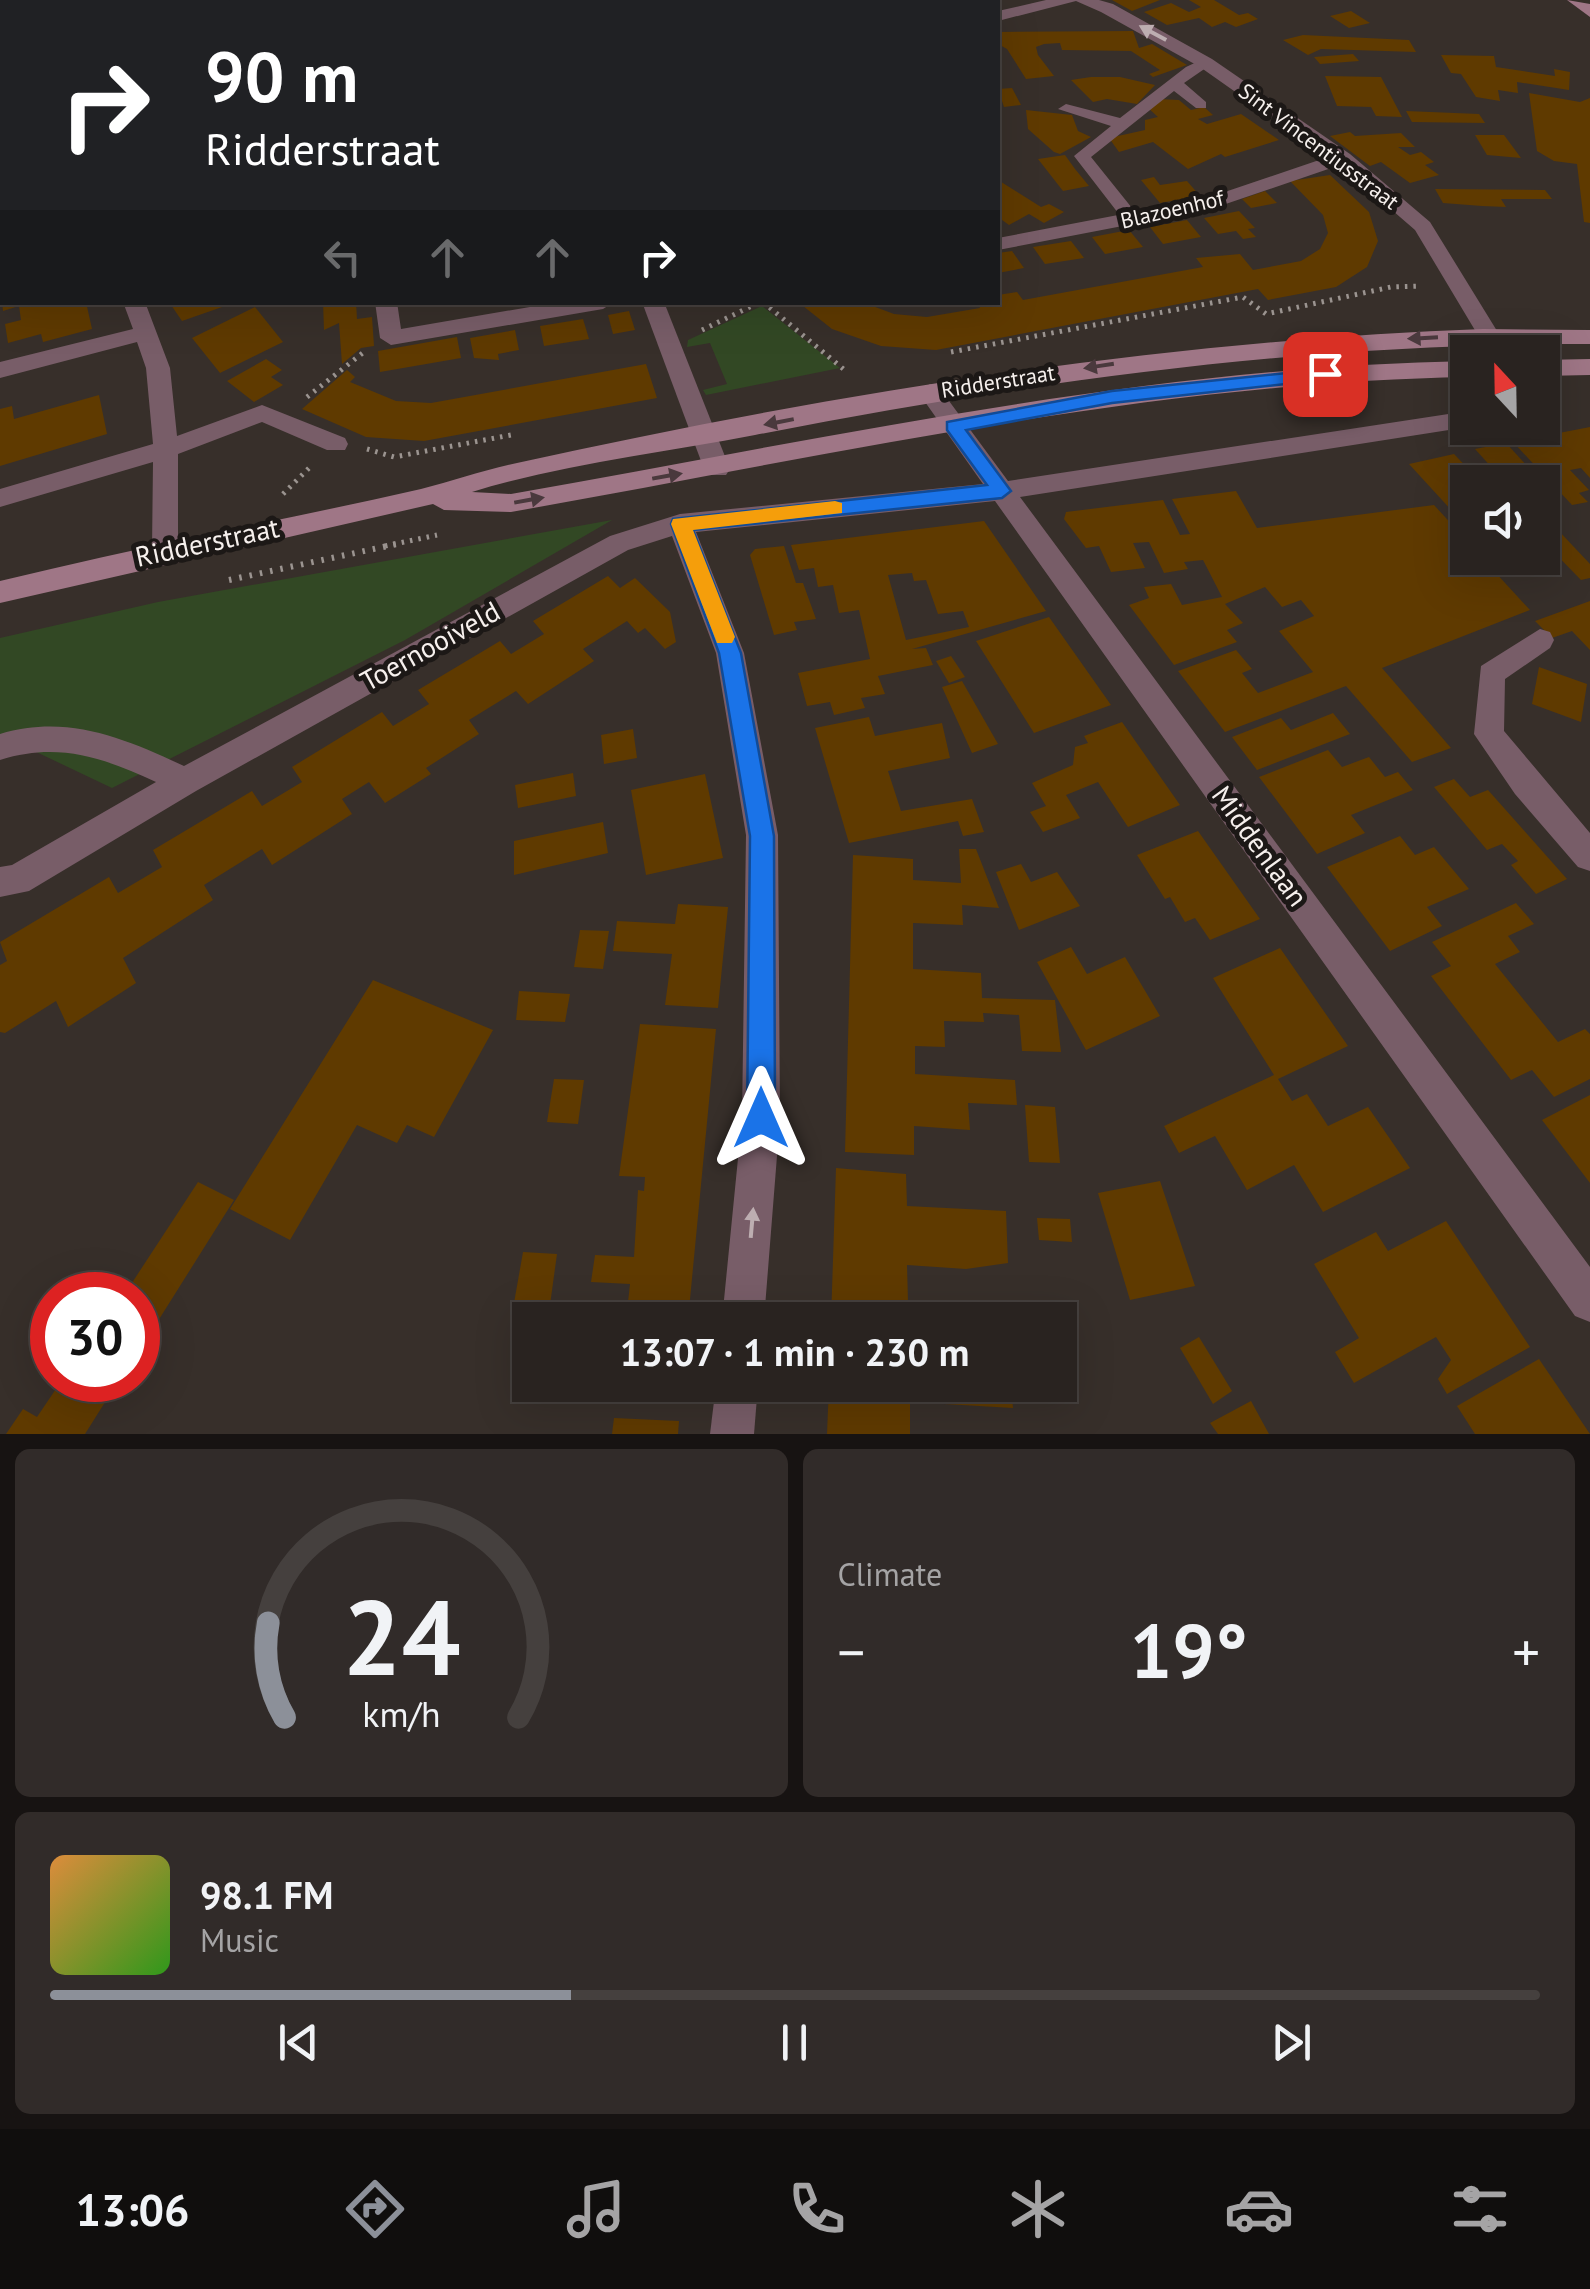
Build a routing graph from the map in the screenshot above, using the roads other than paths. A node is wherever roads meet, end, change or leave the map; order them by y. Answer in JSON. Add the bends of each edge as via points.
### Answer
{"nodes":[{"id":1,"x":1068,"y":0,"type":"edge"},
{"id":2,"x":1083,"y":0,"type":"edge"},
{"id":3,"x":1575,"y":0,"type":"edge"},
{"id":4,"x":1590,"y":12,"type":"edge"},
{"id":5,"x":1000,"y":16,"type":"edge"},
{"id":6,"x":1206,"y":63,"type":"junction"},
{"id":7,"x":1174,"y":83,"type":"junction"},
{"id":8,"x":1201,"y":105,"type":"dead end"},
{"id":9,"x":1066,"y":109,"type":"dead end"},
{"id":10,"x":1123,"y":124,"type":"junction"},
{"id":11,"x":1343,"y":158,"type":"junction"},
{"id":12,"x":1131,"y":218,"type":"junction"},
{"id":13,"x":1000,"y":244,"type":"edge"},
{"id":14,"x":135,"y":305,"type":"edge"},
{"id":15,"x":386,"y":305,"type":"edge"},
{"id":16,"x":585,"y":305,"type":"edge"},
{"id":17,"x":654,"y":305,"type":"edge"},
{"id":18,"x":146,"y":333,"type":"junction"},
{"id":19,"x":1490,"y":335,"type":"edge"},
{"id":20,"x":1590,"y":336,"type":"edge"},
{"id":21,"x":1560,"y":338,"type":"edge"},
{"id":22,"x":1450,"y":345,"type":"edge"},
{"id":23,"x":1590,"y":367,"type":"edge"},
{"id":24,"x":1560,"y":368,"type":"edge"},
{"id":25,"x":0,"y":370,"type":"edge"},
{"id":26,"x":1450,"y":370,"type":"edge"},
{"id":27,"x":930,"y":392,"type":"junction"},
{"id":28,"x":1450,"y":421,"type":"edge"},
{"id":29,"x":953,"y":426,"type":"junction"},
{"id":30,"x":704,"y":436,"type":"junction"},
{"id":31,"x":336,"y":444,"type":"road end"},
{"id":32,"x":166,"y":448,"type":"junction"},
{"id":33,"x":717,"y":468,"type":"junction"},
{"id":34,"x":1002,"y":491,"type":"junction"},
{"id":35,"x":0,"y":498,"type":"edge"},
{"id":36,"x":416,"y":500,"type":"junction"},
{"id":37,"x":680,"y":524,"type":"junction"},
{"id":38,"x":165,"y":549,"type":"junction"},
{"id":39,"x":0,"y":592,"type":"edge"},
{"id":40,"x":1540,"y":640,"type":"dead end"},
{"id":41,"x":0,"y":746,"type":"edge"},
{"id":42,"x":185,"y":780,"type":"junction"},
{"id":43,"x":1590,"y":856,"type":"edge"},
{"id":44,"x":0,"y":882,"type":"edge"},
{"id":45,"x":1590,"y":1301,"type":"edge"},
{"id":46,"x":745,"y":1302,"type":"edge"},
{"id":47,"x":735,"y":1402,"type":"edge"},
{"id":48,"x":732,"y":1434,"type":"edge"}],
"edges":[{"from":1,"to":5,"type":"street"},
{"from":6,"to":2,"type":"street","name":"Sint Vincentiusstraat","one_way":true},
{"from":3,"to":4,"type":"street"},
{"from":6,"to":7,"type":"lane"},
{"from":6,"to":11,"type":"street","name":"Sint Vincentiusstraat"},
{"from":7,"to":8,"type":"lane"},
{"from":7,"to":10,"type":"lane"},
{"from":9,"to":10,"type":"lane"},
{"from":10,"to":12,"type":"lane","via":[[1082,156]]},
{"from":11,"to":12,"type":"street","name":"Blazoenhof","via":[[1212,203]]},
{"from":11,"to":19,"type":"street","name":"Sint Vincentiusstraat","via":[[1423,226]]},
{"from":12,"to":13,"type":"street","name":"Blazoenhof"},
{"from":14,"to":18,"type":"street"},
{"from":15,"to":16,"type":"street","via":[[391,338]]},
{"from":17,"to":30,"type":"street"},
{"from":18,"to":25,"type":"street"},
{"from":18,"to":32,"type":"street","via":[[163,394]]},
{"from":20,"to":21,"type":"street","name":"Ridderstraat"},
{"from":22,"to":27,"type":"street","name":"Ridderstraat","one_way":true,"via":[[1150,358]]},
{"from":23,"to":24,"type":"street"},
{"from":26,"to":29,"type":"street","name":"Ridderstraat","via":[[1361,371],[1112,397]]},
{"from":27,"to":29,"type":"street","name":"Middenlaan"},
{"from":27,"to":30,"type":"street","name":"Ridderstraat","one_way":true},
{"from":28,"to":34,"type":"street"},
{"from":29,"to":33,"type":"street","name":"Ridderstraat"},
{"from":29,"to":34,"type":"street","name":"Middenlaan"},
{"from":30,"to":33,"type":"street"},
{"from":30,"to":36,"type":"street","name":"Ridderstraat","via":[[490,478]]},
{"from":31,"to":32,"type":"street","via":[[262,413]]},
{"from":32,"to":35,"type":"street"},
{"from":32,"to":38,"type":"street"},
{"from":36,"to":33,"type":"street","name":"Ridderstraat","one_way":true,"via":[[511,503]]},
{"from":34,"to":37,"type":"street"},
{"from":34,"to":45,"type":"street","name":"Middenlaan"},
{"from":36,"to":38,"type":"street","name":"Ridderstraat"},
{"from":37,"to":42,"type":"street","name":"Toernooiveld","via":[[619,543]]},
{"from":46,"to":37,"type":"street","one_way":true,"via":[[761,1118],[762,836],[730,653]]},
{"from":38,"to":39,"type":"street","name":"Ridderstraat"},
{"from":40,"to":43,"type":"street","via":[[1491,674],[1489,734]]},
{"from":41,"to":42,"type":"street","via":[[86,737]]},
{"from":42,"to":44,"type":"street","name":"Toernooiveld","via":[[17,880]]},
{"from":47,"to":48,"type":"street"}]}
